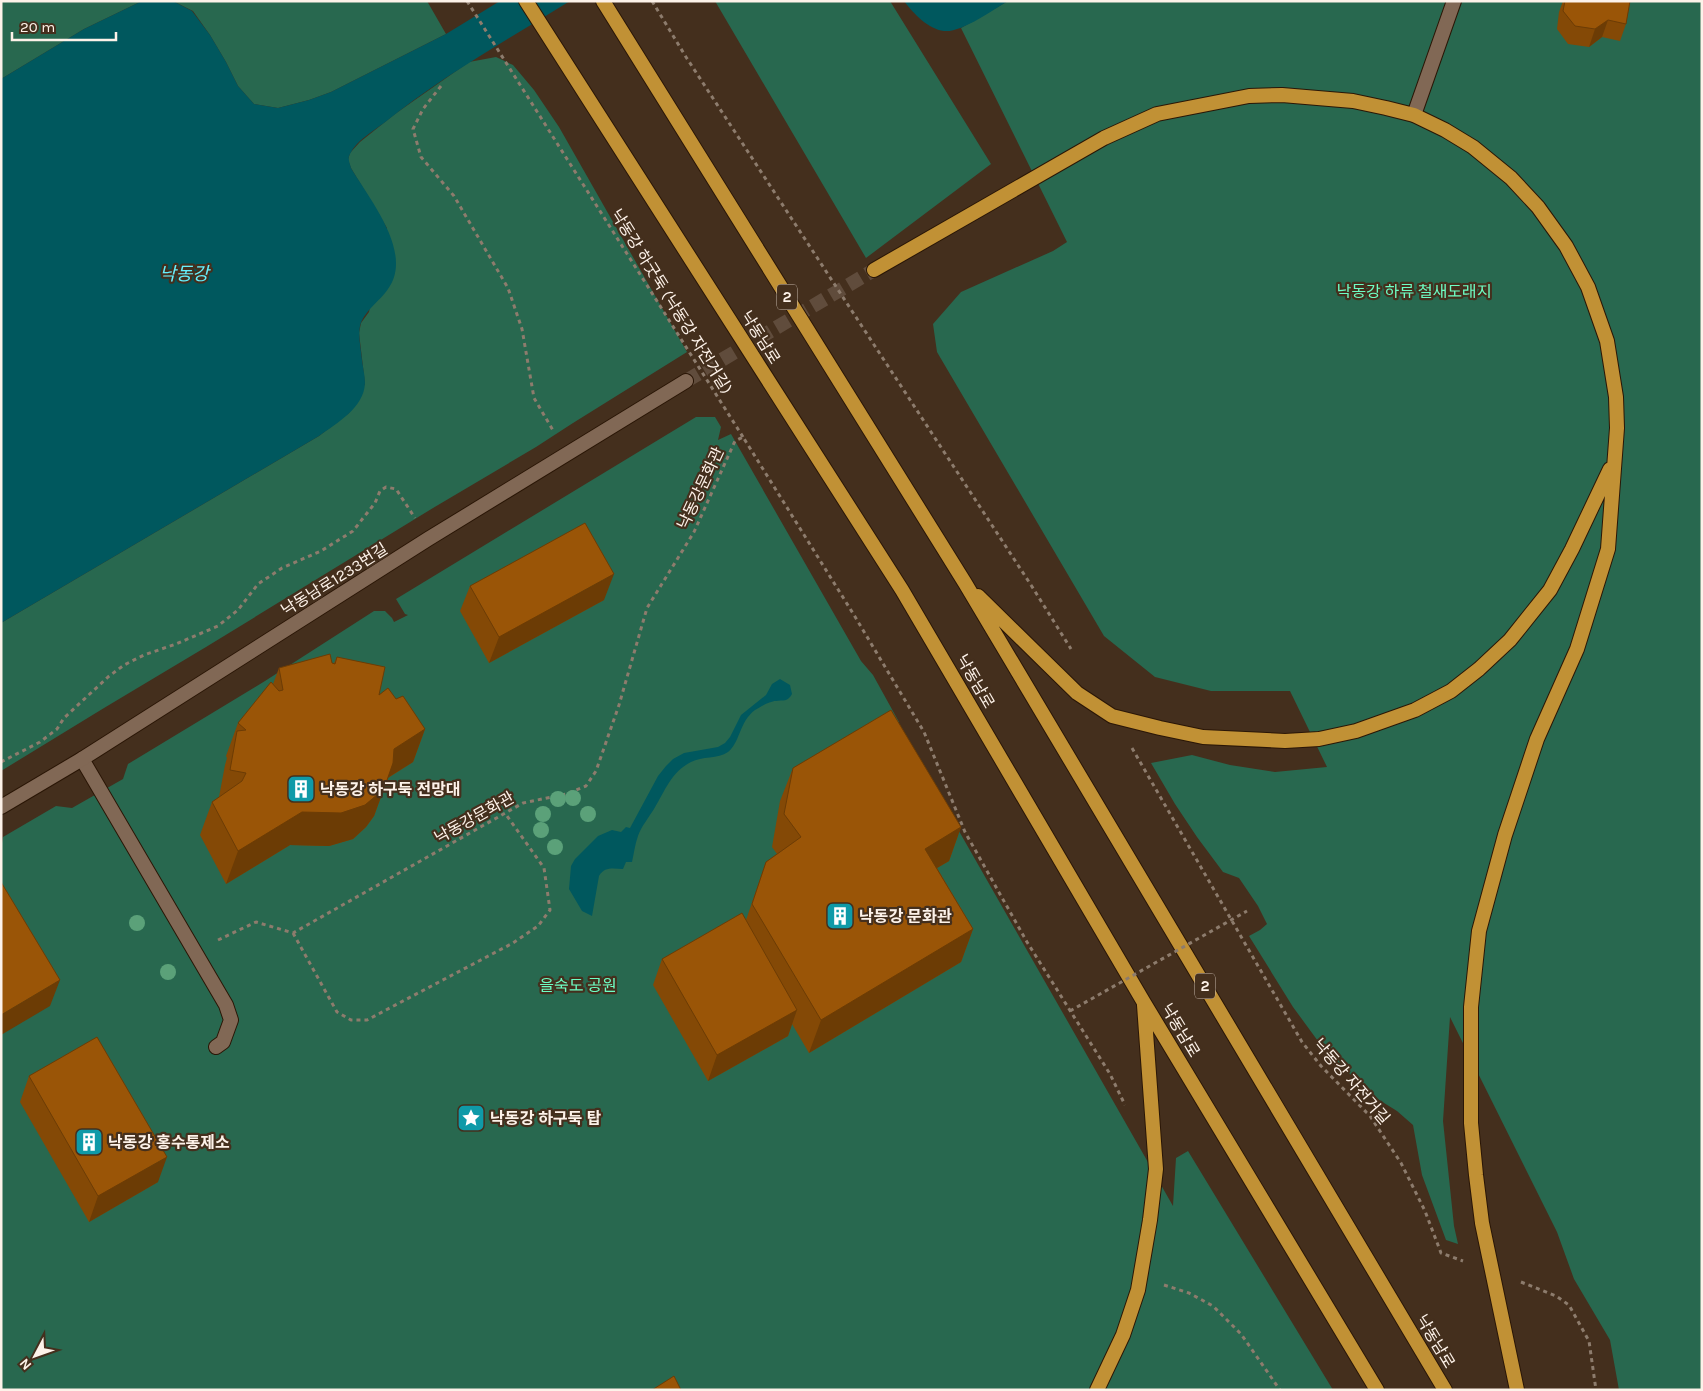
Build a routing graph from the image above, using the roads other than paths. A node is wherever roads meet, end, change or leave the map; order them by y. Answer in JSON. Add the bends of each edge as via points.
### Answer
{"nodes":[{"id":1,"x":526,"y":1,"type":"edge"},
{"id":2,"x":1454,"y":1,"type":"edge"},
{"id":3,"x":606,"y":6,"type":"edge"},
{"id":4,"x":1414,"y":115,"type":"junction"},
{"id":5,"x":874,"y":270,"type":"tunnel mouth"},
{"id":6,"x":686,"y":380,"type":"tunnel mouth"},
{"id":7,"x":1614,"y":462,"type":"junction"},
{"id":8,"x":965,"y":583,"type":"junction"},
{"id":9,"x":82,"y":759,"type":"junction"},
{"id":10,"x":1,"y":807,"type":"edge"},
{"id":11,"x":1143,"y":1002,"type":"junction"},
{"id":12,"x":216,"y":1047,"type":"dead end"},
{"id":13,"x":1097,"y":1390,"type":"edge"},
{"id":14,"x":1377,"y":1390,"type":"edge"},
{"id":15,"x":1444,"y":1390,"type":"edge"},
{"id":16,"x":1517,"y":1390,"type":"edge"}],
"edges":[{"from":1,"to":11,"type":"main road","name":"낙동남로","via":[[902,590]]},
{"from":2,"to":4,"type":"street"},
{"from":3,"to":8,"type":"main road","name":"낙동남로","number":"2"},
{"from":4,"to":5,"type":"main road","via":[[1353,101],[1282,95],[1249,96],[1157,114],[1104,138]]},
{"from":4,"to":7,"type":"main road","via":[[1473,147],[1510,178],[1538,207],[1566,246],[1588,287],[1607,341],[1616,397]]},
{"from":6,"to":9,"type":"street","name":"낙동남로1233번길"},
{"from":7,"to":8,"type":"main road","via":[[1550,590],[1510,640],[1486,663],[1451,691],[1415,710],[1356,731],[1319,739],[1286,741],[1202,737],[1112,716],[1078,692]]},
{"from":7,"to":16,"type":"main road","via":[[1608,549],[1577,649],[1537,739],[1505,835],[1479,931],[1471,1007],[1471,1123],[1482,1223]]},
{"from":8,"to":15,"type":"main road","name":"낙동남로","number":"2"},
{"from":9,"to":10,"type":"street","name":"낙동남로1233번길"},
{"from":9,"to":12,"type":"street","via":[[226,1005],[231,1020],[223,1042]]},
{"from":11,"to":13,"type":"main road","via":[[1156,1169],[1150,1220],[1138,1290],[1123,1336]]},
{"from":11,"to":14,"type":"main road","name":"낙동남로"}]}
